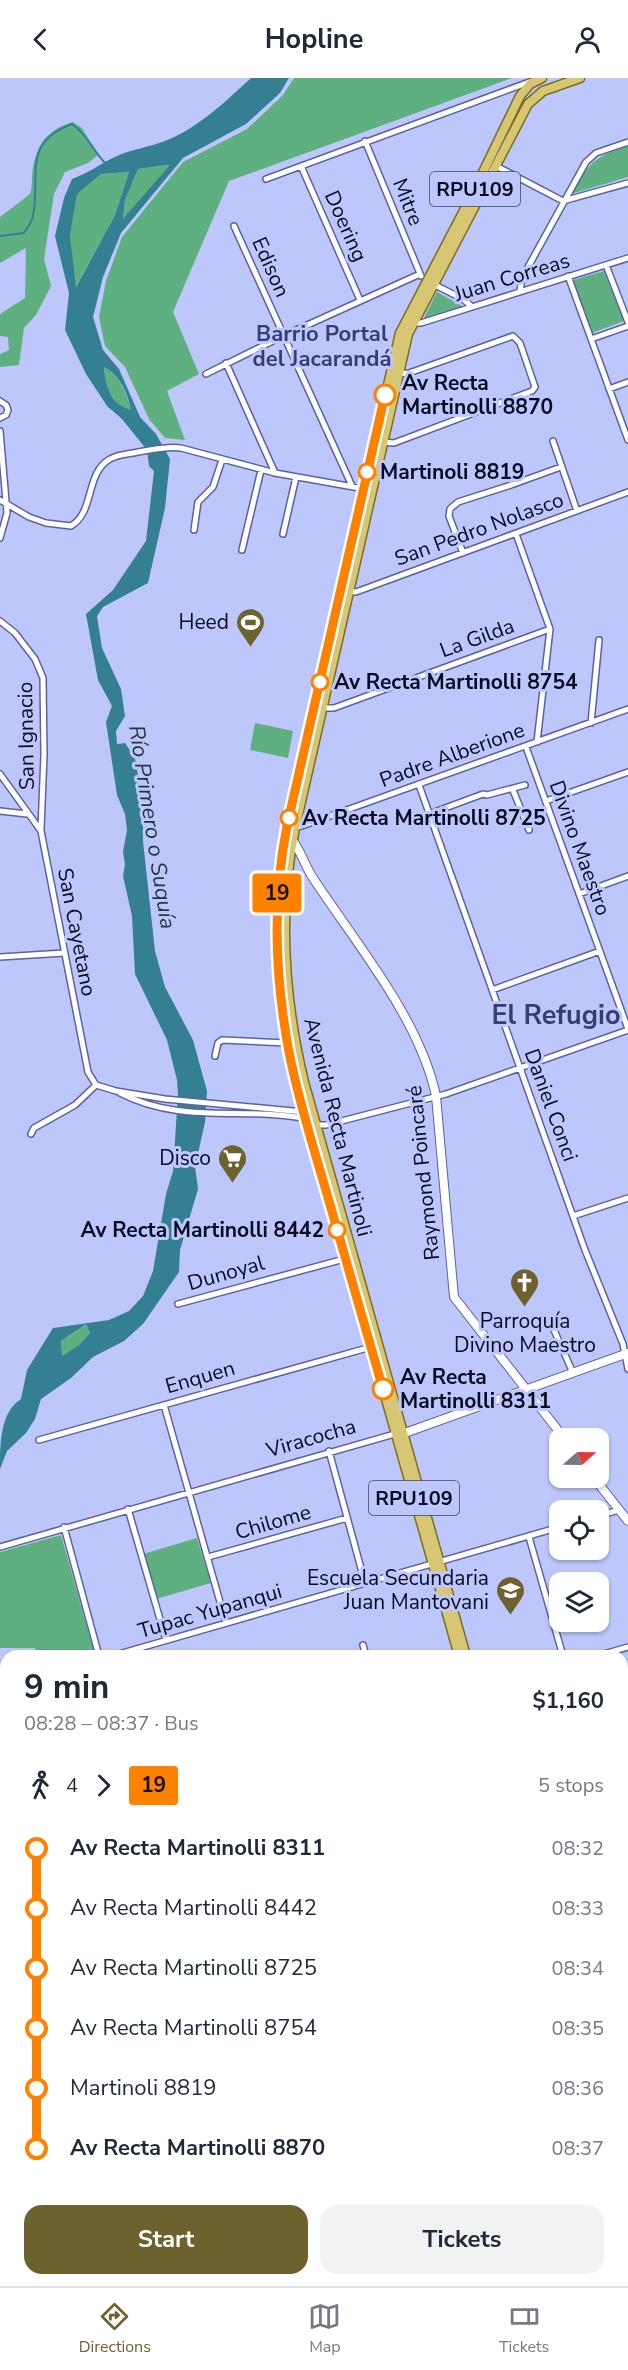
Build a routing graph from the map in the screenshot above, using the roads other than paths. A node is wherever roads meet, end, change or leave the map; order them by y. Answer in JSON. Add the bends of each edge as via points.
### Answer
{"nodes":[{"id":1,"x":541,"y":78,"type":"edge"},
{"id":2,"x":563,"y":78,"type":"edge"},
{"id":3,"x":580,"y":78,"type":"edge"},
{"id":4,"x":507,"y":89,"type":"junction"},
{"id":5,"x":520,"y":96,"type":"junction"},
{"id":6,"x":536,"y":96,"type":"junction"},
{"id":7,"x":365,"y":141,"type":"junction"},
{"id":8,"x":628,"y":142,"type":"edge"},
{"id":9,"x":302,"y":166,"type":"junction"},
{"id":10,"x":496,"y":166,"type":"junction"},
{"id":11,"x":266,"y":179,"type":"dead end"},
{"id":12,"x":628,"y":183,"type":"edge"},
{"id":13,"x":563,"y":201,"type":"junction"},
{"id":14,"x":234,"y":226,"type":"dead end"},
{"id":15,"x":628,"y":258,"type":"edge"},
{"id":16,"x":606,"y":265,"type":"junction"},
{"id":17,"x":568,"y":276,"type":"junction"},
{"id":18,"x":427,"y":280,"type":"junction"},
{"id":19,"x":520,"y":291,"type":"junction"},
{"id":20,"x":360,"y":300,"type":"junction"},
{"id":21,"x":471,"y":306,"type":"junction"},
{"id":22,"x":409,"y":322,"type":"junction"},
{"id":23,"x":628,"y":324,"type":"edge"},
{"id":24,"x":283,"y":336,"type":"junction"},
{"id":25,"x":591,"y":339,"type":"junction"},
{"id":26,"x":226,"y":363,"type":"junction"},
{"id":27,"x":394,"y":373,"type":"junction"},
{"id":28,"x":206,"y":374,"type":"dead end"},
{"id":29,"x":628,"y":382,"type":"edge"},
{"id":30,"x":609,"y":389,"type":"junction"},
{"id":31,"x":0,"y":402,"type":"edge"},
{"id":32,"x":0,"y":418,"type":"edge"},
{"id":33,"x":625,"y":424,"type":"edge"},
{"id":34,"x":0,"y":431,"type":"edge"},
{"id":35,"x":628,"y":440,"type":"edge"},
{"id":36,"x":379,"y":441,"type":"junction"},
{"id":37,"x":553,"y":441,"type":"dead end"},
{"id":38,"x":222,"y":460,"type":"junction"},
{"id":39,"x":561,"y":467,"type":"junction"},
{"id":40,"x":261,"y":470,"type":"junction"},
{"id":41,"x":275,"y":473,"type":"junction"},
{"id":42,"x":296,"y":477,"type":"junction"},
{"id":43,"x":352,"y":486,"type":"junction"},
{"id":44,"x":367,"y":490,"type":"junction"},
{"id":45,"x":628,"y":492,"type":"edge"},
{"id":46,"x":3,"y":502,"type":"edge"},
{"id":47,"x":577,"y":511,"type":"junction"},
{"id":48,"x":194,"y":530,"type":"dead end"},
{"id":49,"x":283,"y":534,"type":"dead end"},
{"id":50,"x":516,"y":534,"type":"junction"},
{"id":51,"x":0,"y":538,"type":"edge"},
{"id":52,"x":242,"y":550,"type":"dead end"},
{"id":53,"x":463,"y":553,"type":"junction"},
{"id":54,"x":344,"y":591,"type":"junction"},
{"id":55,"x":0,"y":621,"type":"edge"},
{"id":56,"x":550,"y":629,"type":"junction"},
{"id":57,"x":599,"y":640,"type":"dead end"},
{"id":58,"x":318,"y":708,"type":"junction"},
{"id":59,"x":628,"y":709,"type":"edge"},
{"id":60,"x":591,"y":723,"type":"junction"},
{"id":61,"x":537,"y":742,"type":"junction"},
{"id":62,"x":526,"y":747,"type":"junction"},
{"id":63,"x":628,"y":772,"type":"edge"},
{"id":64,"x":0,"y":774,"type":"edge"},
{"id":65,"x":418,"y":785,"type":"junction"},
{"id":66,"x":525,"y":785,"type":"dead end"},
{"id":67,"x":513,"y":790,"type":"junction"},
{"id":68,"x":546,"y":801,"type":"junction"},
{"id":69,"x":0,"y":812,"type":"edge"},
{"id":70,"x":27,"y":814,"type":"junction"},
{"id":71,"x":429,"y":814,"type":"junction"},
{"id":72,"x":291,"y":827,"type":"junction"},
{"id":73,"x":529,"y":830,"type":"dead end"},
{"id":74,"x":41,"y":831,"type":"junction"},
{"id":75,"x":289,"y":840,"type":"junction"},
{"id":76,"x":628,"y":876,"type":"edge"},
{"id":77,"x":579,"y":894,"type":"junction"},
{"id":78,"x":600,"y":951,"type":"junction"},
{"id":79,"x":64,"y":954,"type":"junction"},
{"id":80,"x":0,"y":957,"type":"edge"},
{"id":81,"x":492,"y":990,"type":"junction"},
{"id":82,"x":628,"y":1029,"type":"edge"},
{"id":83,"x":287,"y":1043,"type":"junction"},
{"id":84,"x":215,"y":1056,"type":"dead end"},
{"id":85,"x":520,"y":1068,"type":"junction"},
{"id":86,"x":96,"y":1085,"type":"junction"},
{"id":87,"x":116,"y":1091,"type":"junction"},
{"id":88,"x":436,"y":1096,"type":"junction"},
{"id":89,"x":152,"y":1098,"type":"junction"},
{"id":90,"x":150,"y":1106,"type":"junction"},
{"id":91,"x":310,"y":1119,"type":"junction"},
{"id":92,"x":31,"y":1134,"type":"dead end"},
{"id":93,"x":628,"y":1198,"type":"edge"},
{"id":94,"x":573,"y":1216,"type":"junction"},
{"id":95,"x":349,"y":1258,"type":"junction"},
{"id":96,"x":178,"y":1304,"type":"dead end"},
{"id":97,"x":550,"y":1321,"type":"dead end"},
{"id":98,"x":371,"y":1347,"type":"junction"},
{"id":99,"x":626,"y":1354,"type":"edge"},
{"id":100,"x":628,"y":1369,"type":"edge"},
{"id":101,"x":573,"y":1373,"type":"junction"},
{"id":102,"x":526,"y":1390,"type":"junction"},
{"id":103,"x":164,"y":1405,"type":"junction"},
{"id":104,"x":556,"y":1428,"type":"edge"},
{"id":105,"x":399,"y":1433,"type":"junction"},
{"id":106,"x":39,"y":1440,"type":"dead end"},
{"id":107,"x":330,"y":1451,"type":"junction"},
{"id":108,"x":602,"y":1488,"type":"edge"},
{"id":109,"x":189,"y":1492,"type":"junction"},
{"id":110,"x":128,"y":1509,"type":"junction"},
{"id":111,"x":619,"y":1510,"type":"junction"},
{"id":112,"x":609,"y":1513,"type":"edge"},
{"id":113,"x":347,"y":1518,"type":"junction"},
{"id":114,"x":628,"y":1521,"type":"edge"},
{"id":115,"x":64,"y":1527,"type":"junction"},
{"id":116,"x":549,"y":1531,"type":"edge"},
{"id":117,"x":529,"y":1537,"type":"junction"},
{"id":118,"x":0,"y":1547,"type":"edge"},
{"id":119,"x":208,"y":1557,"type":"junction"},
{"id":120,"x":436,"y":1563,"type":"junction"},
{"id":121,"x":365,"y":1583,"type":"junction"},
{"id":122,"x":226,"y":1623,"type":"junction"},
{"id":123,"x":166,"y":1640,"type":"junction"},
{"id":124,"x":363,"y":1645,"type":"dead end"},
{"id":125,"x":97,"y":1650,"type":"edge"},
{"id":126,"x":132,"y":1650,"type":"edge"},
{"id":127,"x":364,"y":1650,"type":"edge"},
{"id":128,"x":458,"y":1650,"type":"edge"},
{"id":129,"x":464,"y":1650,"type":"edge"},
{"id":130,"x":561,"y":1650,"type":"edge"}],
"edges":[{"from":1,"to":4,"type":"street"},
{"from":1,"to":5,"type":"main road","number":"RPU109"},
{"from":2,"to":6,"type":"main road","via":[[540,88]]},
{"from":3,"to":6,"type":"main road"},
{"from":4,"to":5,"type":"street"},
{"from":4,"to":7,"type":"street"},
{"from":5,"to":18,"type":"main road","name":"Avenida Recta Martinoli","number":"RPU109"},
{"from":6,"to":10,"type":"main road","name":"Avenida Recta Martinoli","number":"RPU109"},
{"from":7,"to":9,"type":"street"},
{"from":7,"to":18,"type":"street","name":"Mitre"},
{"from":8,"to":13,"type":"street","via":[[590,156]]},
{"from":9,"to":11,"type":"street"},
{"from":9,"to":20,"type":"street","name":"Doering"},
{"from":10,"to":13,"type":"street"},
{"from":10,"to":18,"type":"main road","name":"Avenida Recta Martinoli","number":"RPU109"},
{"from":12,"to":13,"type":"street"},
{"from":13,"to":19,"type":"street","via":[[522,278]]},
{"from":14,"to":24,"type":"street","name":"Edison"},
{"from":15,"to":16,"type":"street","name":"Juan Correas"},
{"from":16,"to":17,"type":"street","name":"Juan Correas"},
{"from":16,"to":23,"type":"street"},
{"from":17,"to":19,"type":"street","name":"Juan Correas"},
{"from":17,"to":25,"type":"street"},
{"from":18,"to":20,"type":"street"},
{"from":18,"to":21,"type":"street"},
{"from":18,"to":22,"type":"main road","name":"Avenida Recta Martinoli","number":"RPU109"},
{"from":19,"to":21,"type":"street","name":"Juan Correas"},
{"from":20,"to":24,"type":"street"},
{"from":21,"to":22,"type":"street","name":"Juan Correas","via":[[421,323]]},
{"from":22,"to":27,"type":"main road","name":"Avenida Recta Martinoli","number":"RPU109"},
{"from":23,"to":25,"type":"street"},
{"from":24,"to":26,"type":"street"},
{"from":24,"to":43,"type":"street","name":"Edison"},
{"from":25,"to":30,"type":"street"},
{"from":26,"to":28,"type":"street"},
{"from":26,"to":41,"type":"street"},
{"from":27,"to":36,"type":"main road","name":"Avenida Recta Martinoli","number":"RPU109"},
{"from":27,"to":36,"type":"street","via":[[409,373],[509,336],[520,343],[535,383],[532,391],[394,443]]},
{"from":29,"to":30,"type":"street"},
{"from":30,"to":33,"type":"street"},
{"from":31,"to":32,"type":"street","via":[[8,410]]},
{"from":33,"to":35,"type":"street"},
{"from":34,"to":46,"type":"street"},
{"from":36,"to":44,"type":"main road","name":"Avenida Recta Martinoli","number":"RPU109"},
{"from":37,"to":39,"type":"street"},
{"from":38,"to":40,"type":"street"},
{"from":38,"to":46,"type":"street","via":[[171,447],[118,456],[97,472],[81,518],[71,526],[46,523]]},
{"from":38,"to":48,"type":"street","via":[[213,487],[198,502]]},
{"from":39,"to":47,"type":"street"},
{"from":39,"to":53,"type":"street","via":[[454,505],[449,516]]},
{"from":40,"to":41,"type":"street"},
{"from":40,"to":52,"type":"street"},
{"from":41,"to":42,"type":"street"},
{"from":42,"to":43,"type":"street"},
{"from":42,"to":49,"type":"street"},
{"from":43,"to":44,"type":"street"},
{"from":44,"to":54,"type":"main road","name":"Avenida Recta Martinoli","number":"RPU109"},
{"from":45,"to":47,"type":"street","name":"San Pedro Nolasco"},
{"from":46,"to":51,"type":"street","via":[[5,521]]},
{"from":47,"to":50,"type":"street","name":"San Pedro Nolasco"},
{"from":50,"to":53,"type":"street","name":"San Pedro Nolasco"},
{"from":50,"to":56,"type":"street"},
{"from":53,"to":54,"type":"street","name":"San Pedro Nolasco","via":[[356,592]]},
{"from":54,"to":58,"type":"main road","name":"Avenida Recta Martinoli","number":"RPU109"},
{"from":55,"to":74,"type":"street","name":"San Ignacio","via":[[35,659],[43,678]]},
{"from":56,"to":58,"type":"street","name":"La Gilda","via":[[334,708]]},
{"from":56,"to":61,"type":"street"},
{"from":57,"to":60,"type":"street"},
{"from":58,"to":72,"type":"main road","name":"Avenida Recta Martinoli","number":"RPU109"},
{"from":59,"to":60,"type":"street","name":"Padre Alberione"},
{"from":60,"to":61,"type":"street","name":"Padre Alberione"},
{"from":61,"to":62,"type":"street","name":"Padre Alberione"},
{"from":62,"to":65,"type":"street","name":"Padre Alberione"},
{"from":62,"to":68,"type":"street","name":"Divino Maestro"},
{"from":63,"to":68,"type":"street"},
{"from":64,"to":70,"type":"street","name":"San Cayetano"},
{"from":65,"to":71,"type":"street","name":"Daniel Conci"},
{"from":65,"to":72,"type":"street","name":"Padre Alberione"},
{"from":66,"to":67,"type":"street"},
{"from":67,"to":71,"type":"street","via":[[483,794]]},
{"from":67,"to":73,"type":"street"},
{"from":68,"to":77,"type":"street","name":"Divino Maestro"},
{"from":69,"to":70,"type":"street"},
{"from":70,"to":74,"type":"street","name":"San Cayetano"},
{"from":71,"to":81,"type":"street","name":"Daniel Conci"},
{"from":72,"to":75,"type":"main road","name":"Avenida Recta Martinoli","number":"RPU109"},
{"from":74,"to":79,"type":"street","name":"San Cayetano"},
{"from":75,"to":83,"type":"main road","name":"Avenida Recta Martinoli","number":"RPU109","via":[[278,888],[277,933]]},
{"from":75,"to":88,"type":"street","name":"Raymond Poincaré","via":[[406,1018],[429,1067]]},
{"from":75,"to":91,"type":"main road","name":"Avenida Recta Martinoli","number":"RPU109","via":[[285,935],[293,1028]]},
{"from":76,"to":77,"type":"street"},
{"from":77,"to":78,"type":"street","name":"Divino Maestro"},
{"from":78,"to":81,"type":"street"},
{"from":78,"to":82,"type":"street","name":"Divino Maestro"},
{"from":79,"to":80,"type":"street"},
{"from":79,"to":86,"type":"street","name":"San Cayetano","via":[[88,1072]]},
{"from":81,"to":85,"type":"street","name":"Daniel Conci"},
{"from":82,"to":85,"type":"street"},
{"from":83,"to":84,"type":"street","via":[[222,1040]]},
{"from":83,"to":91,"type":"main road","name":"Avenida Recta Martinoli","number":"RPU109"},
{"from":85,"to":88,"type":"street"},
{"from":85,"to":94,"type":"street","name":"Daniel Conci"},
{"from":86,"to":87,"type":"street"},
{"from":86,"to":92,"type":"street","via":[[75,1105],[34,1128]]},
{"from":87,"to":89,"type":"street"},
{"from":87,"to":90,"type":"street"},
{"from":88,"to":91,"type":"street"},
{"from":88,"to":102,"type":"street","name":"Raymond Poincaré","via":[[454,1297]]},
{"from":89,"to":90,"type":"street"},
{"from":89,"to":91,"type":"street"},
{"from":90,"to":91,"type":"street"},
{"from":91,"to":95,"type":"main road","name":"Avenida Recta Martinoli","number":"RPU109"},
{"from":91,"to":95,"type":"main road","name":"Avenida Recta Martinoli","number":"RPU109","via":[[328,1164]]},
{"from":93,"to":94,"type":"street"},
{"from":94,"to":99,"type":"street","name":"Daniel Conci"},
{"from":95,"to":96,"type":"street","name":"Dunoyal"},
{"from":95,"to":98,"type":"main road","name":"Avenida Recta Martinoli","number":"RPU109"},
{"from":95,"to":105,"type":"main road","name":"Avenida Recta Martinoli","number":"RPU109"},
{"from":97,"to":101,"type":"street"},
{"from":98,"to":103,"type":"street","name":"Enquen"},
{"from":98,"to":105,"type":"main road","name":"Avenida Recta Martinoli","number":"RPU109"},
{"from":99,"to":100,"type":"street","name":"Daniel Conci"},
{"from":99,"to":101,"type":"street","name":"Viracocha"},
{"from":101,"to":102,"type":"street","name":"Viracocha"},
{"from":102,"to":104,"type":"street","name":"Raymond Poincaré"},
{"from":102,"to":105,"type":"street","name":"Viracocha"},
{"from":103,"to":106,"type":"street","name":"Enquen"},
{"from":103,"to":109,"type":"street"},
{"from":105,"to":107,"type":"street","name":"Viracocha"},
{"from":105,"to":120,"type":"main road","name":"Avenida Recta Martinoli","number":"RPU109"},
{"from":107,"to":109,"type":"street","name":"Viracocha"},
{"from":107,"to":113,"type":"street"},
{"from":108,"to":111,"type":"street"},
{"from":109,"to":110,"type":"street","name":"Viracocha"},
{"from":109,"to":119,"type":"street"},
{"from":110,"to":115,"type":"street","name":"Viracocha"},
{"from":110,"to":123,"type":"street"},
{"from":111,"to":112,"type":"street"},
{"from":111,"to":114,"type":"street"},
{"from":113,"to":119,"type":"street","name":"Chilome"},
{"from":113,"to":121,"type":"street"},
{"from":115,"to":118,"type":"street","name":"Viracocha"},
{"from":115,"to":125,"type":"street"},
{"from":116,"to":117,"type":"street","name":"Tupac Yupanqui"},
{"from":117,"to":120,"type":"street","name":"Tupac Yupanqui"},
{"from":117,"to":130,"type":"street"},
{"from":119,"to":122,"type":"street"},
{"from":120,"to":121,"type":"street","name":"Tupac Yupanqui"},
{"from":120,"to":128,"type":"main road","name":"Avenida Recta Martinoli","number":"RPU109"},
{"from":120,"to":129,"type":"main road","name":"Avenida Recta Martinoli","number":"RPU109"},
{"from":121,"to":122,"type":"street","name":"Tupac Yupanqui"},
{"from":122,"to":123,"type":"street","name":"Tupac Yupanqui"},
{"from":123,"to":126,"type":"street","name":"Tupac Yupanqui"},
{"from":124,"to":127,"type":"street"}]}
